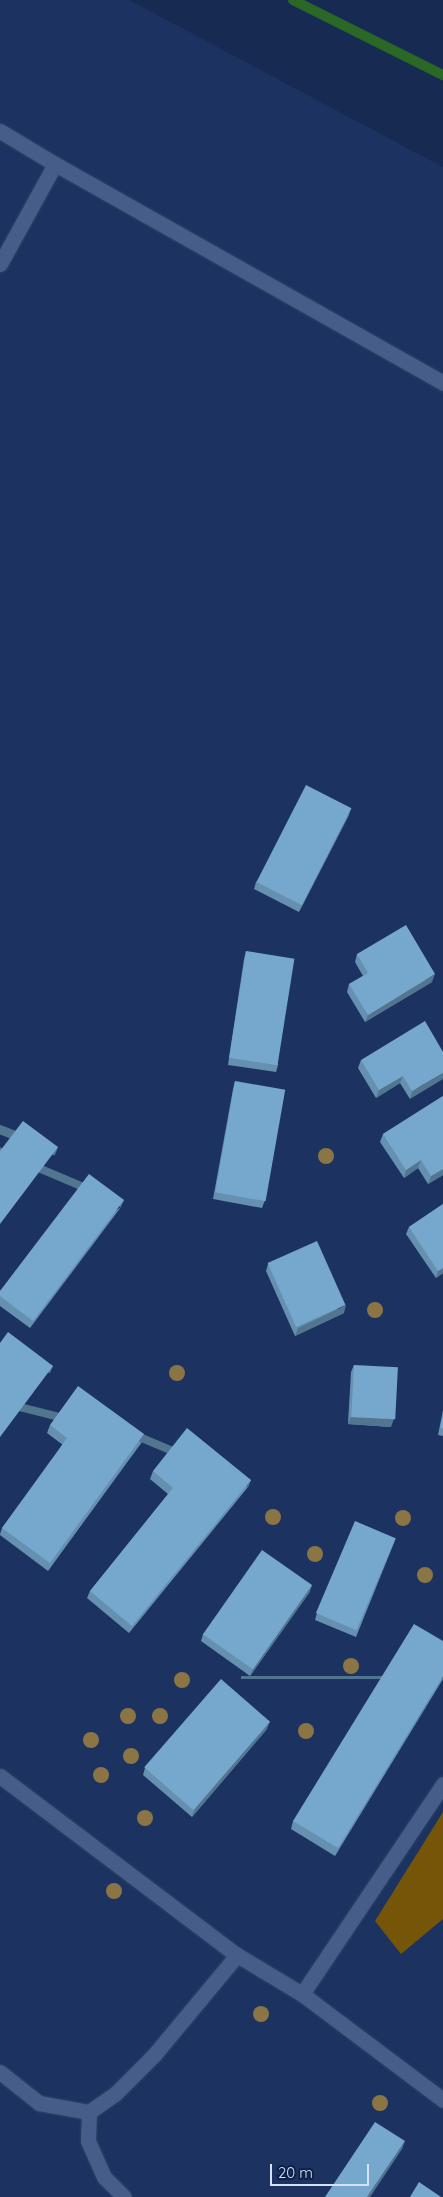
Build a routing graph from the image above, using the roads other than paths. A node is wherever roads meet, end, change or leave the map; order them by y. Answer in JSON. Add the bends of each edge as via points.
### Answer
{"nodes":[{"id":1,"x":0,"y":131,"type":"edge"},
{"id":2,"x":55,"y":164,"type":"junction"},
{"id":3,"x":0,"y":264,"type":"edge"},
{"id":4,"x":443,"y":383,"type":"edge"},
{"id":5,"x":0,"y":1776,"type":"edge"},
{"id":6,"x":443,"y":1784,"type":"edge"},
{"id":7,"x":237,"y":1955,"type":"junction"},
{"id":8,"x":302,"y":1994,"type":"junction"},
{"id":9,"x":0,"y":2072,"type":"edge"},
{"id":10,"x":443,"y":2100,"type":"edge"},
{"id":11,"x":89,"y":2112,"type":"junction"},
{"id":12,"x":124,"y":2197,"type":"edge"}],
"edges":[{"from":1,"to":2,"type":"lane"},
{"from":2,"to":3,"type":"lane"},
{"from":2,"to":4,"type":"lane"},
{"from":5,"to":7,"type":"lane"},
{"from":6,"to":8,"type":"lane"},
{"from":7,"to":8,"type":"lane"},
{"from":7,"to":11,"type":"lane","via":[[154,2055],[116,2093]]},
{"from":8,"to":10,"type":"lane"},
{"from":9,"to":11,"type":"lane","via":[[39,2103]]},
{"from":11,"to":12,"type":"lane","via":[[88,2141],[104,2177]]}]}
